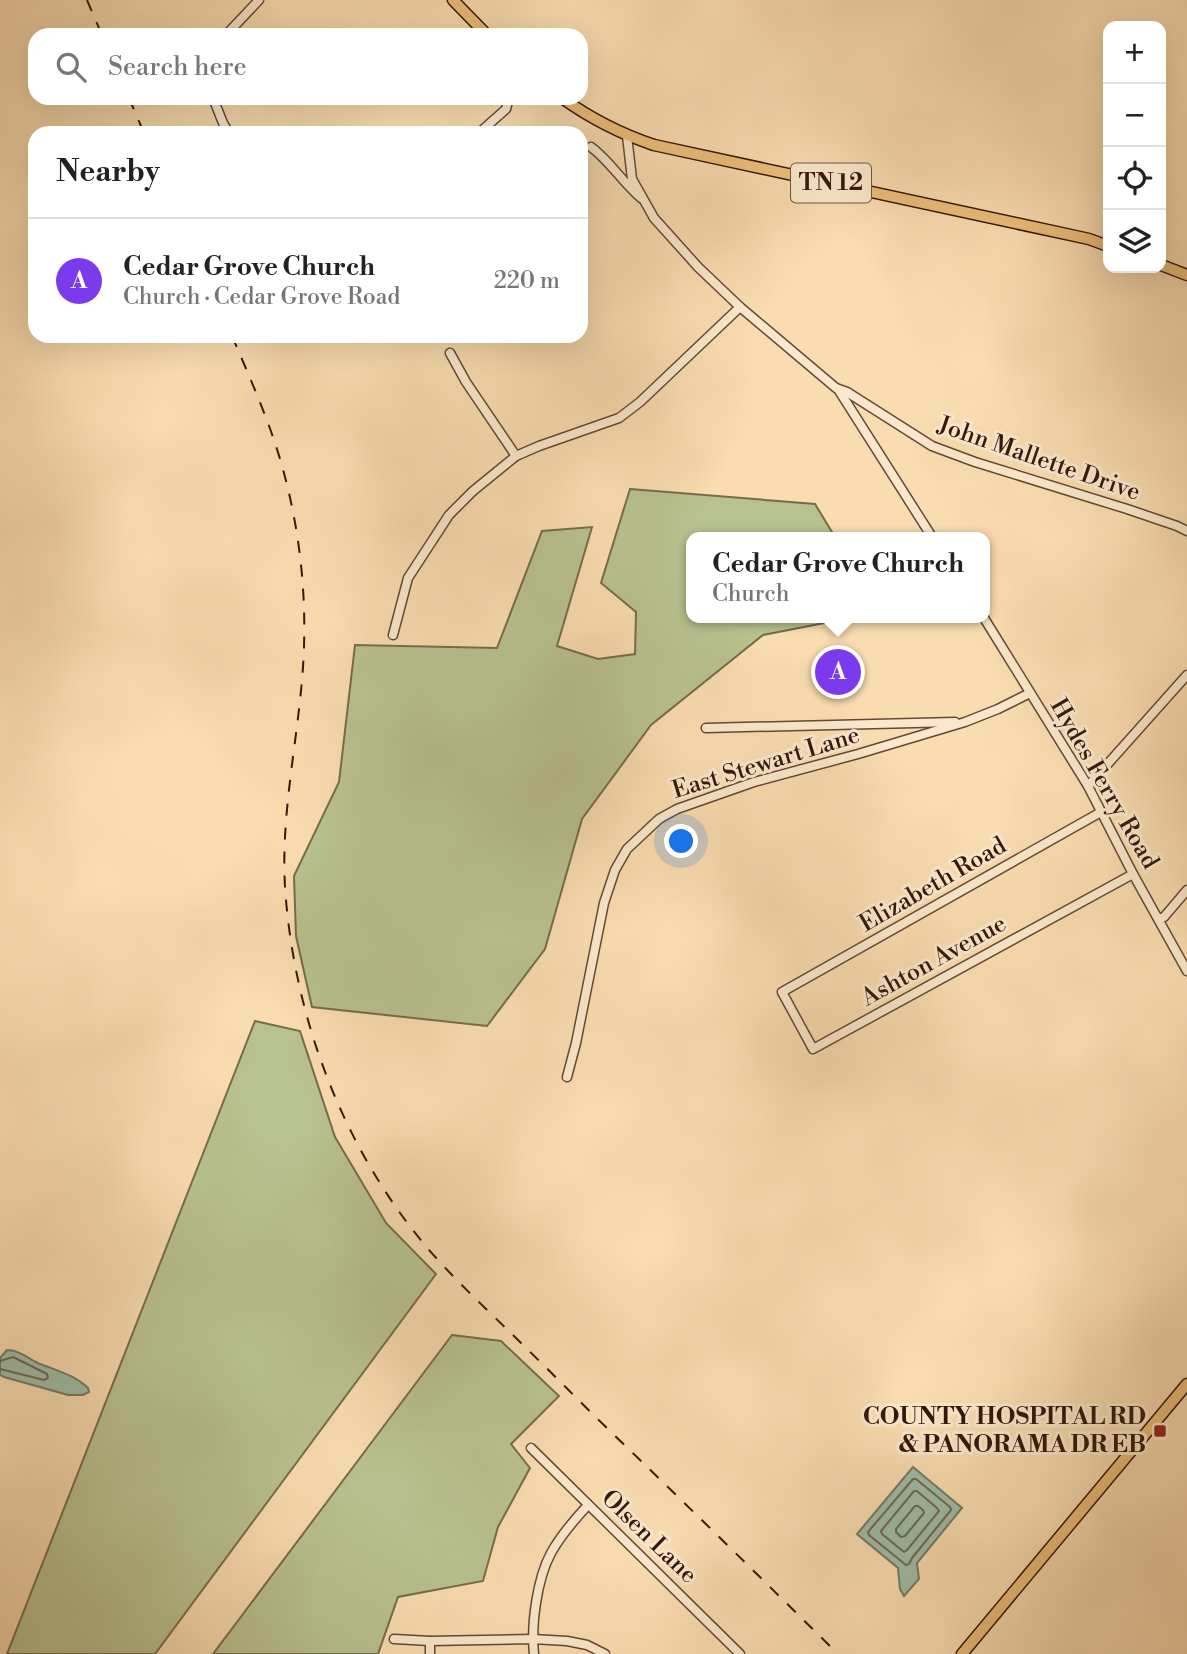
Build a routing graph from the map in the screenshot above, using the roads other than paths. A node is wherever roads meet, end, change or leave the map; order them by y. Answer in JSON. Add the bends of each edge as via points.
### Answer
{"nodes":[{"id":1,"x":453,"y":0,"type":"edge"},
{"id":2,"x":255,"y":1,"type":"edge"},
{"id":3,"x":232,"y":28,"type":"edge"},
{"id":4,"x":480,"y":28,"type":"edge"},
{"id":5,"x":216,"y":105,"type":"edge"},
{"id":6,"x":507,"y":105,"type":"edge"},
{"id":7,"x":571,"y":105,"type":"edge"},
{"id":8,"x":225,"y":126,"type":"edge"},
{"id":9,"x":487,"y":126,"type":"edge"},
{"id":10,"x":626,"y":136,"type":"junction"},
{"id":11,"x":591,"y":147,"type":"dead end"},
{"id":12,"x":646,"y":203,"type":"junction"},
{"id":13,"x":1103,"y":244,"type":"edge"},
{"id":14,"x":1166,"y":267,"type":"edge"},
{"id":15,"x":1187,"y":275,"type":"edge"},
{"id":16,"x":740,"y":307,"type":"junction"},
{"id":17,"x":450,"y":353,"type":"dead end"},
{"id":18,"x":836,"y":388,"type":"junction"},
{"id":19,"x":516,"y":456,"type":"junction"},
{"id":20,"x":1187,"y":531,"type":"edge"},
{"id":21,"x":929,"y":532,"type":"edge"},
{"id":22,"x":987,"y":623,"type":"edge"},
{"id":23,"x":393,"y":635,"type":"dead end"},
{"id":24,"x":1187,"y":675,"type":"edge"},
{"id":25,"x":1030,"y":693,"type":"junction"},
{"id":26,"x":965,"y":722,"type":"junction"},
{"id":27,"x":706,"y":729,"type":"dead end"},
{"id":28,"x":1088,"y":786,"type":"junction"},
{"id":29,"x":1101,"y":812,"type":"junction"},
{"id":30,"x":1133,"y":874,"type":"junction"},
{"id":31,"x":1187,"y":890,"type":"edge"},
{"id":32,"x":1159,"y":919,"type":"junction"},
{"id":33,"x":1187,"y":971,"type":"edge"},
{"id":34,"x":784,"y":991,"type":"joint"},
{"id":35,"x":567,"y":1077,"type":"dead end"},
{"id":36,"x":1187,"y":1384,"type":"edge"},
{"id":37,"x":531,"y":1448,"type":"dead end"},
{"id":38,"x":588,"y":1505,"type":"junction"},
{"id":39,"x":394,"y":1639,"type":"dead end"},
{"id":40,"x":533,"y":1639,"type":"junction"},
{"id":41,"x":430,"y":1641,"type":"junction"},
{"id":42,"x":430,"y":1654,"type":"edge"},
{"id":43,"x":534,"y":1654,"type":"edge"},
{"id":44,"x":605,"y":1654,"type":"edge"},
{"id":45,"x":740,"y":1654,"type":"edge"},
{"id":46,"x":962,"y":1654,"type":"edge"}],
"edges":[{"from":1,"to":4,"type":"main road"},
{"from":2,"to":3,"type":"street"},
{"from":5,"to":8,"type":"street"},
{"from":6,"to":9,"type":"street"},
{"from":7,"to":10,"type":"main road","number":"TN 12"},
{"from":10,"to":12,"type":"street","via":[[632,179]]},
{"from":10,"to":13,"type":"main road","number":"TN 12"},
{"from":11,"to":12,"type":"street"},
{"from":12,"to":16,"type":"street","via":[[694,263]]},
{"from":14,"to":15,"type":"main road"},
{"from":16,"to":18,"type":"street"},
{"from":16,"to":19,"type":"street","via":[[619,418]]},
{"from":17,"to":19,"type":"street"},
{"from":18,"to":20,"type":"street","name":"John Mallette Drive","via":[[932,446]]},
{"from":18,"to":21,"type":"street"},
{"from":19,"to":23,"type":"street","via":[[449,515],[408,578]]},
{"from":22,"to":25,"type":"street","name":"Hydes Ferry Road"},
{"from":24,"to":28,"type":"street"},
{"from":25,"to":26,"type":"street","name":"East Stewart Lane"},
{"from":25,"to":28,"type":"street","name":"Hydes Ferry Road"},
{"from":26,"to":27,"type":"street"},
{"from":26,"to":35,"type":"street","name":"East Stewart Lane","via":[[677,808],[644,832],[627,849],[604,902]]},
{"from":28,"to":29,"type":"street","name":"Hydes Ferry Road"},
{"from":29,"to":30,"type":"street","name":"Hydes Ferry Road"},
{"from":29,"to":34,"type":"street","name":"Elizabeth Road"},
{"from":30,"to":32,"type":"street","name":"Hydes Ferry Road"},
{"from":30,"to":34,"type":"street","name":"Ashton Avenue","via":[[813,1049]]},
{"from":31,"to":32,"type":"street"},
{"from":32,"to":33,"type":"street","name":"Hydes Ferry Road"},
{"from":36,"to":46,"type":"main road"},
{"from":37,"to":38,"type":"street","name":"Olsen Lane"},
{"from":38,"to":40,"type":"street","via":[[550,1555],[537,1601]]},
{"from":38,"to":45,"type":"street","name":"Olsen Lane"},
{"from":39,"to":41,"type":"street"},
{"from":40,"to":41,"type":"street"},
{"from":40,"to":43,"type":"street"},
{"from":40,"to":44,"type":"street","via":[[587,1645]]},
{"from":41,"to":42,"type":"street"}]}
